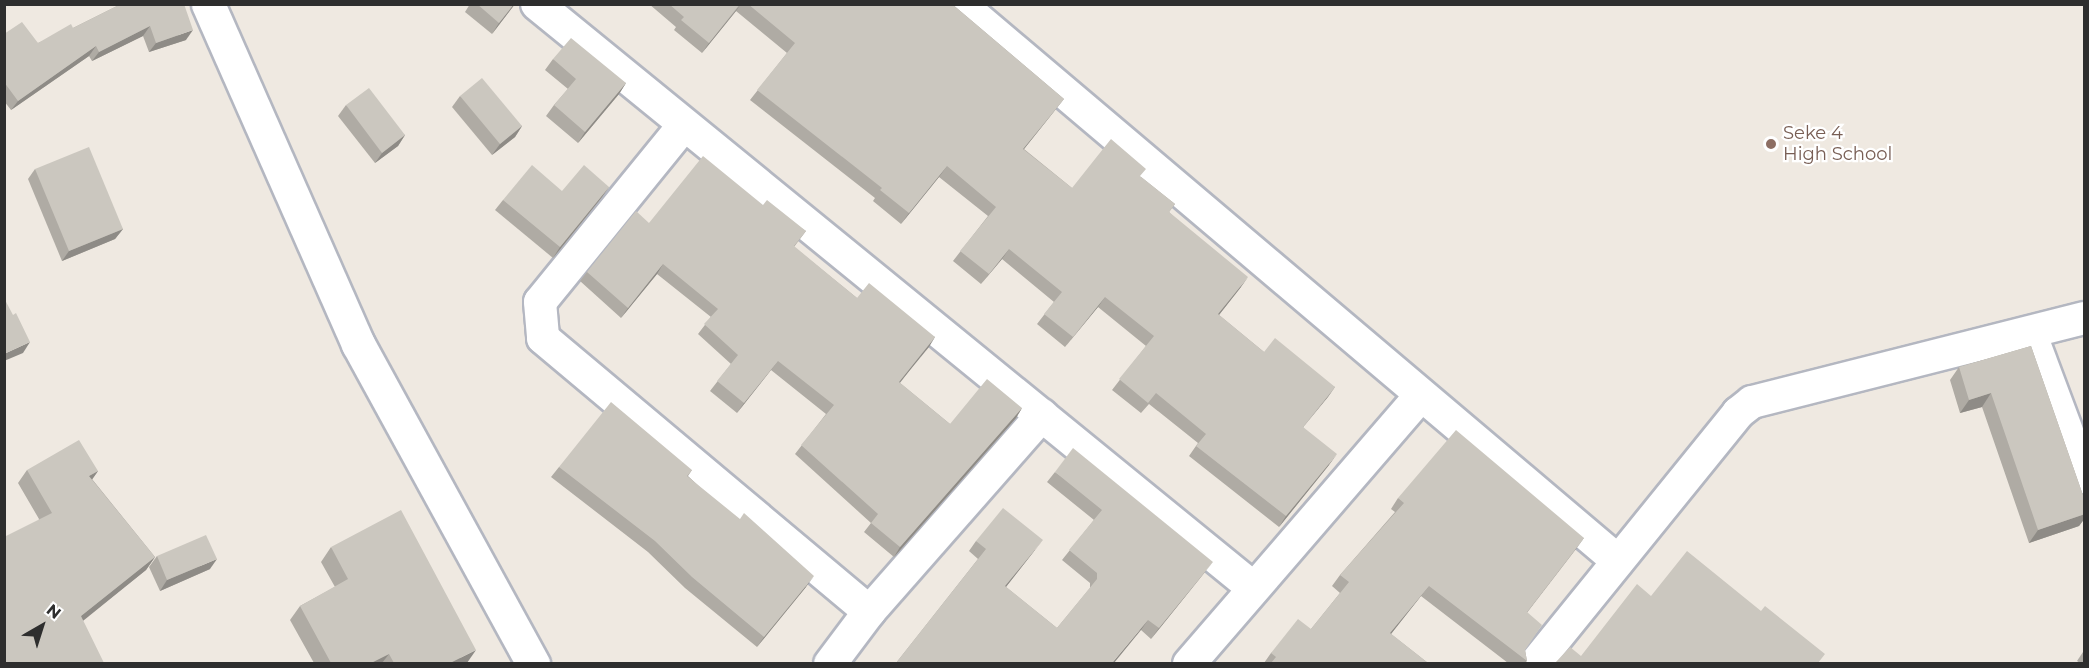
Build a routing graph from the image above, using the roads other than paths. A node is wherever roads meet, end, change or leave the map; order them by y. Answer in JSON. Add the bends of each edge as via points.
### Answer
{"nodes":[{"id":1,"x":208,"y":4,"type":"edge"},
{"id":2,"x":537,"y":4,"type":"edge"},
{"id":3,"x":960,"y":4,"type":"edge"},
{"id":4,"x":684,"y":125,"type":"junction"},
{"id":5,"x":2085,"y":318,"type":"edge"},
{"id":6,"x":2031,"y":335,"type":"junction"},
{"id":7,"x":1420,"y":396,"type":"junction"},
{"id":8,"x":1042,"y":415,"type":"junction"},
{"id":9,"x":2085,"y":477,"type":"edge"},
{"id":10,"x":1618,"y":561,"type":"junction"},
{"id":11,"x":1252,"y":587,"type":"junction"},
{"id":12,"x":869,"y":612,"type":"junction"},
{"id":13,"x":533,"y":663,"type":"edge"},
{"id":14,"x":830,"y":663,"type":"edge"},
{"id":15,"x":1189,"y":663,"type":"edge"},
{"id":16,"x":1535,"y":663,"type":"edge"}],
"edges":[{"from":1,"to":13,"type":"street","via":[[358,344]]},
{"from":2,"to":4,"type":"street"},
{"from":3,"to":7,"type":"street"},
{"from":4,"to":8,"type":"street"},
{"from":4,"to":12,"type":"street","via":[[540,302],[543,338]]},
{"from":5,"to":6,"type":"street"},
{"from":6,"to":9,"type":"street"},
{"from":6,"to":10,"type":"street","via":[[1752,402],[1738,413]]},
{"from":7,"to":10,"type":"street"},
{"from":7,"to":11,"type":"street"},
{"from":8,"to":11,"type":"street"},
{"from":8,"to":12,"type":"street"},
{"from":10,"to":16,"type":"street"},
{"from":11,"to":15,"type":"street"},
{"from":12,"to":14,"type":"street"}]}
